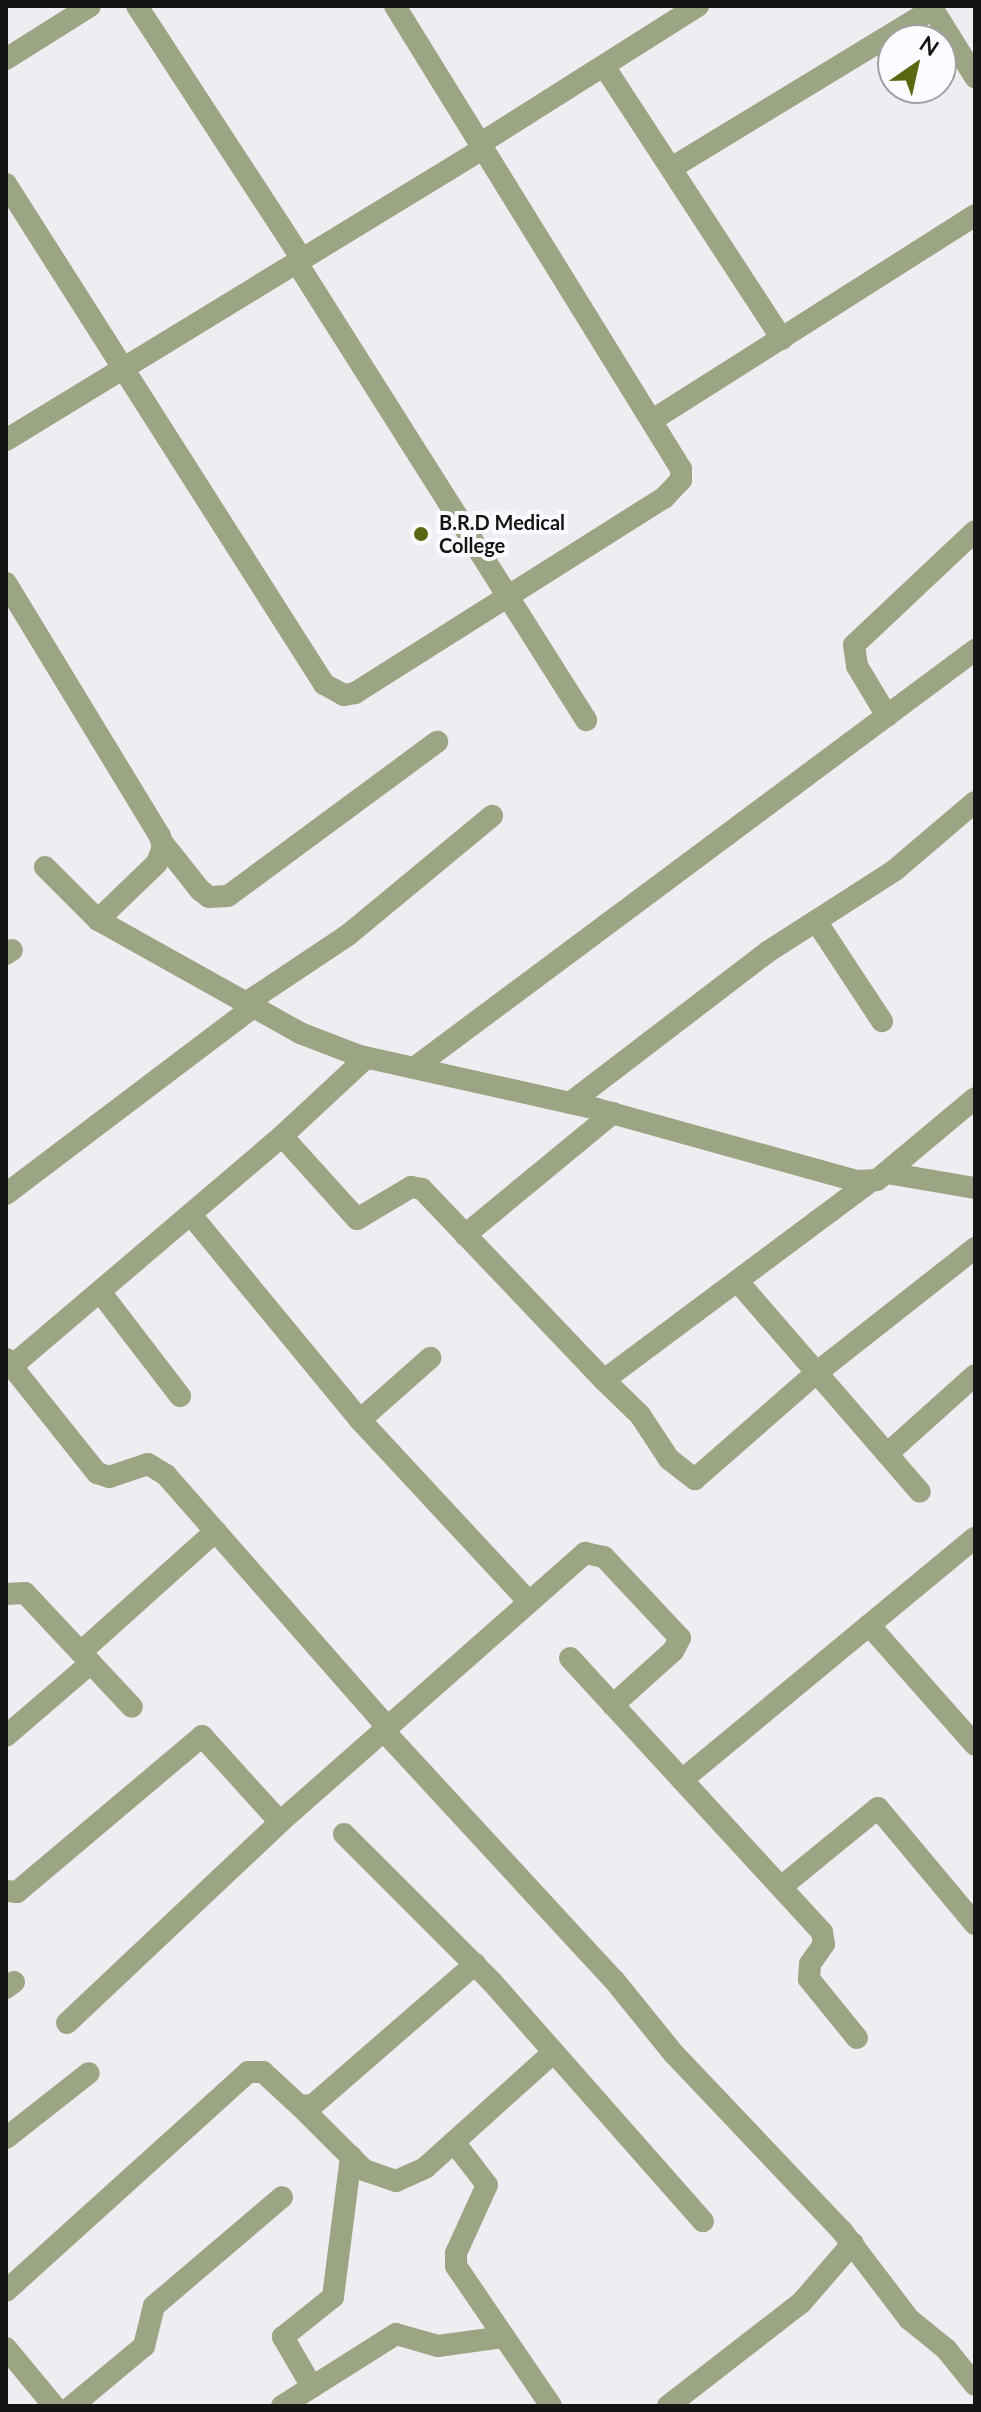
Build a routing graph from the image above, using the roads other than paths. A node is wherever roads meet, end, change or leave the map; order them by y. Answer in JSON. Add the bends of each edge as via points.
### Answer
{"nodes":[{"id":1,"x":90,"y":6,"type":"edge"},
{"id":2,"x":137,"y":6,"type":"edge"},
{"id":3,"x":395,"y":6,"type":"edge"},
{"id":4,"x":698,"y":6,"type":"edge"},
{"id":5,"x":932,"y":8,"type":"edge"},
{"id":6,"x":6,"y":59,"type":"edge"},
{"id":7,"x":604,"y":66,"type":"junction"},
{"id":8,"x":975,"y":77,"type":"edge"},
{"id":9,"x":482,"y":145,"type":"junction"},
{"id":10,"x":673,"y":167,"type":"junction"},
{"id":11,"x":6,"y":184,"type":"edge"},
{"id":12,"x":975,"y":215,"type":"edge"},
{"id":13,"x":299,"y":261,"type":"junction"},
{"id":14,"x":782,"y":339,"type":"junction"},
{"id":15,"x":124,"y":370,"type":"junction"},
{"id":16,"x":654,"y":419,"type":"junction"},
{"id":17,"x":6,"y":440,"type":"edge"},
{"id":18,"x":975,"y":531,"type":"edge"},
{"id":19,"x":6,"y":583,"type":"edge"},
{"id":20,"x":510,"y":593,"type":"junction"},
{"id":21,"x":975,"y":650,"type":"edge"},
{"id":22,"x":887,"y":716,"type":"junction"},
{"id":23,"x":586,"y":720,"type":"dead end"},
{"id":24,"x":437,"y":742,"type":"dead end"},
{"id":25,"x":975,"y":802,"type":"edge"},
{"id":26,"x":492,"y":816,"type":"dead end"},
{"id":27,"x":162,"y":842,"type":"junction"},
{"id":28,"x":45,"y":867,"type":"dead end"},
{"id":29,"x":98,"y":920,"type":"junction"},
{"id":30,"x":816,"y":921,"type":"junction"},
{"id":31,"x":250,"y":1005,"type":"junction"},
{"id":32,"x":882,"y":1021,"type":"dead end"},
{"id":33,"x":366,"y":1058,"type":"junction"},
{"id":34,"x":414,"y":1068,"type":"junction"},
{"id":35,"x":975,"y":1098,"type":"edge"},
{"id":36,"x":570,"y":1103,"type":"junction"},
{"id":37,"x":613,"y":1113,"type":"junction"},
{"id":38,"x":282,"y":1136,"type":"junction"},
{"id":39,"x":878,"y":1178,"type":"junction"},
{"id":40,"x":10,"y":1183,"type":"edge"},
{"id":41,"x":975,"y":1188,"type":"edge"},
{"id":42,"x":191,"y":1215,"type":"junction"},
{"id":43,"x":465,"y":1235,"type":"junction"},
{"id":44,"x":975,"y":1248,"type":"edge"},
{"id":45,"x":739,"y":1283,"type":"junction"},
{"id":46,"x":101,"y":1293,"type":"junction"},
{"id":47,"x":430,"y":1358,"type":"dead end"},
{"id":48,"x":9,"y":1363,"type":"edge"},
{"id":49,"x":815,"y":1374,"type":"junction"},
{"id":50,"x":975,"y":1375,"type":"edge"},
{"id":51,"x":604,"y":1380,"type":"junction"},
{"id":52,"x":180,"y":1396,"type":"dead end"},
{"id":53,"x":360,"y":1420,"type":"junction"},
{"id":54,"x":887,"y":1454,"type":"junction"},
{"id":55,"x":920,"y":1492,"type":"dead end"},
{"id":56,"x":216,"y":1531,"type":"junction"},
{"id":57,"x":975,"y":1538,"type":"edge"},
{"id":58,"x":6,"y":1594,"type":"edge"},
{"id":59,"x":528,"y":1601,"type":"junction"},
{"id":60,"x":869,"y":1625,"type":"junction"},
{"id":61,"x":86,"y":1658,"type":"junction"},
{"id":62,"x":570,"y":1658,"type":"dead end"},
{"id":63,"x":613,"y":1705,"type":"junction"},
{"id":64,"x":132,"y":1707,"type":"dead end"},
{"id":65,"x":385,"y":1729,"type":"junction"},
{"id":66,"x":6,"y":1736,"type":"edge"},
{"id":67,"x":975,"y":1745,"type":"edge"},
{"id":68,"x":682,"y":1780,"type":"junction"},
{"id":69,"x":280,"y":1822,"type":"junction"},
{"id":70,"x":344,"y":1834,"type":"dead end"},
{"id":71,"x":781,"y":1887,"type":"junction"},
{"id":72,"x":6,"y":1891,"type":"edge"},
{"id":73,"x":974,"y":1919,"type":"edge"},
{"id":74,"x":475,"y":1964,"type":"junction"},
{"id":75,"x":67,"y":2023,"type":"dead end"},
{"id":76,"x":857,"y":2038,"type":"dead end"},
{"id":77,"x":554,"y":2052,"type":"junction"},
{"id":78,"x":89,"y":2073,"type":"dead end"},
{"id":79,"x":300,"y":2106,"type":"junction"},
{"id":80,"x":6,"y":2138,"type":"edge"},
{"id":81,"x":454,"y":2142,"type":"junction"},
{"id":82,"x":351,"y":2156,"type":"junction"},
{"id":83,"x":282,"y":2197,"type":"dead end"},
{"id":84,"x":703,"y":2221,"type":"dead end"},
{"id":85,"x":853,"y":2243,"type":"junction"},
{"id":86,"x":6,"y":2291,"type":"edge"},
{"id":87,"x":504,"y":2337,"type":"junction"},
{"id":88,"x":6,"y":2348,"type":"edge"},
{"id":89,"x":975,"y":2385,"type":"edge"},
{"id":90,"x":312,"y":2387,"type":"junction"},
{"id":91,"x":54,"y":2406,"type":"edge"},
{"id":92,"x":72,"y":2406,"type":"edge"},
{"id":93,"x":282,"y":2406,"type":"edge"},
{"id":94,"x":551,"y":2406,"type":"edge"},
{"id":95,"x":668,"y":2406,"type":"edge"}],
"edges":[{"from":1,"to":6,"type":"street"},
{"from":2,"to":13,"type":"street"},
{"from":3,"to":9,"type":"street"},
{"from":4,"to":7,"type":"street"},
{"from":5,"to":8,"type":"street"},
{"from":5,"to":10,"type":"street"},
{"from":7,"to":9,"type":"street"},
{"from":7,"to":10,"type":"street"},
{"from":9,"to":13,"type":"street"},
{"from":9,"to":16,"type":"street"},
{"from":10,"to":14,"type":"street"},
{"from":11,"to":15,"type":"street"},
{"from":12,"to":14,"type":"street"},
{"from":13,"to":15,"type":"street"},
{"from":13,"to":20,"type":"street"},
{"from":14,"to":16,"type":"street"},
{"from":15,"to":17,"type":"street"},
{"from":15,"to":20,"type":"street","via":[[333,691],[355,693]]},
{"from":16,"to":20,"type":"street","via":[[681,469],[673,490]]},
{"from":18,"to":22,"type":"street","via":[[854,645],[857,666]]},
{"from":19,"to":27,"type":"street"},
{"from":20,"to":23,"type":"street"},
{"from":21,"to":22,"type":"street"},
{"from":22,"to":34,"type":"street"},
{"from":24,"to":27,"type":"street","via":[[228,896],[209,897],[200,890]]},
{"from":25,"to":30,"type":"street","via":[[895,870]]},
{"from":26,"to":31,"type":"street","via":[[348,935]]},
{"from":27,"to":29,"type":"street","via":[[157,863]]},
{"from":28,"to":29,"type":"street"},
{"from":29,"to":31,"type":"street"},
{"from":30,"to":32,"type":"street"},
{"from":30,"to":36,"type":"street"},
{"from":31,"to":33,"type":"street","via":[[300,1033]]},
{"from":31,"to":40,"type":"street"},
{"from":33,"to":34,"type":"street"},
{"from":33,"to":38,"type":"street"},
{"from":34,"to":36,"type":"street"},
{"from":35,"to":39,"type":"street"},
{"from":36,"to":37,"type":"street"},
{"from":37,"to":39,"type":"street"},
{"from":37,"to":43,"type":"street"},
{"from":38,"to":42,"type":"street"},
{"from":38,"to":43,"type":"street","via":[[357,1219],[417,1187]]},
{"from":39,"to":41,"type":"street"},
{"from":39,"to":45,"type":"street"},
{"from":42,"to":46,"type":"street"},
{"from":42,"to":53,"type":"street"},
{"from":43,"to":51,"type":"street"},
{"from":44,"to":49,"type":"street"},
{"from":45,"to":49,"type":"street"},
{"from":45,"to":51,"type":"street"},
{"from":46,"to":48,"type":"street"},
{"from":46,"to":52,"type":"street"},
{"from":47,"to":53,"type":"street"},
{"from":48,"to":56,"type":"street","via":[[97,1473],[109,1477],[137,1465],[158,1468]]},
{"from":49,"to":51,"type":"street","via":[[695,1479],[669,1459],[640,1415]]},
{"from":49,"to":54,"type":"street"},
{"from":50,"to":54,"type":"street"},
{"from":53,"to":59,"type":"street"},
{"from":54,"to":55,"type":"street"},
{"from":56,"to":61,"type":"street"},
{"from":56,"to":65,"type":"street"},
{"from":57,"to":60,"type":"street"},
{"from":58,"to":61,"type":"street","via":[[25,1593]]},
{"from":59,"to":63,"type":"street","via":[[576,1559],[594,1552],[678,1632],[673,1651]]},
{"from":59,"to":65,"type":"street"},
{"from":60,"to":67,"type":"street"},
{"from":60,"to":68,"type":"street"},
{"from":61,"to":64,"type":"street"},
{"from":61,"to":66,"type":"street"},
{"from":62,"to":63,"type":"street"},
{"from":63,"to":68,"type":"street"},
{"from":65,"to":69,"type":"street"},
{"from":65,"to":85,"type":"street"},
{"from":68,"to":71,"type":"street"},
{"from":69,"to":72,"type":"street","via":[[202,1736],[17,1892]]},
{"from":69,"to":75,"type":"street"},
{"from":70,"to":74,"type":"street"},
{"from":71,"to":73,"type":"street","via":[[878,1808]]},
{"from":71,"to":76,"type":"street","via":[[825,1938],[807,1971],[809,1979]]},
{"from":74,"to":77,"type":"street"},
{"from":74,"to":79,"type":"street","via":[[313,2105]]},
{"from":77,"to":81,"type":"street"},
{"from":77,"to":84,"type":"street"},
{"from":78,"to":80,"type":"street"},
{"from":79,"to":82,"type":"street"},
{"from":79,"to":86,"type":"street","via":[[263,2072],[248,2072]]},
{"from":81,"to":82,"type":"street","via":[[425,2168],[396,2181],[364,2170]]},
{"from":81,"to":87,"type":"street","via":[[487,2185],[456,2253],[456,2266]]},
{"from":82,"to":90,"type":"street","via":[[333,2297],[283,2337]]},
{"from":83,"to":92,"type":"street","via":[[154,2306],[144,2346]]},
{"from":85,"to":89,"type":"street","via":[[909,2319],[946,2349]]},
{"from":85,"to":95,"type":"street","via":[[801,2303]]},
{"from":87,"to":90,"type":"street","via":[[438,2346],[396,2334]]},
{"from":87,"to":94,"type":"street"},
{"from":88,"to":91,"type":"street"},
{"from":90,"to":93,"type":"street"}]}
